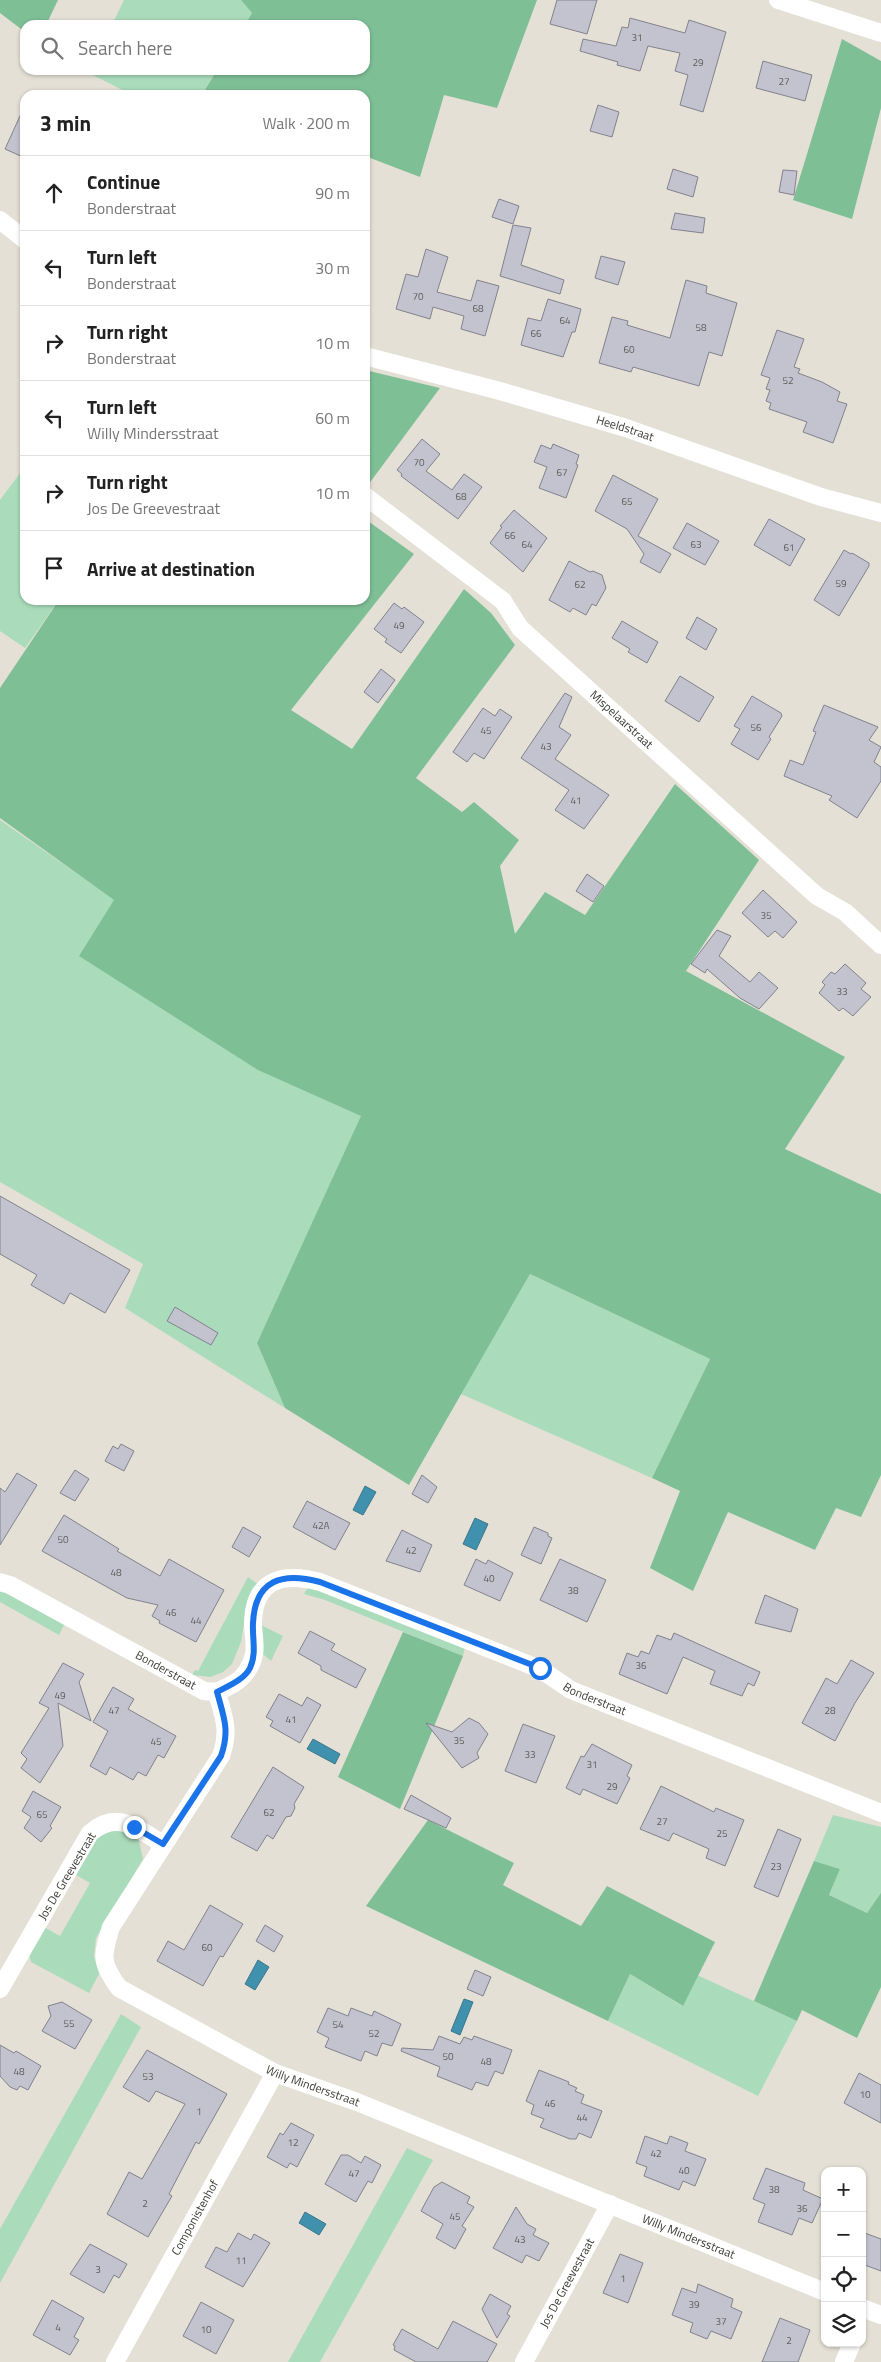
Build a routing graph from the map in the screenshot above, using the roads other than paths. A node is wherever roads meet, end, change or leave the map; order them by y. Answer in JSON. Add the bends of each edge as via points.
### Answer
{"nodes":[{"id":1,"x":778,"y":0,"type":"edge"},
{"id":2,"x":881,"y":33,"type":"edge"},
{"id":3,"x":0,"y":220,"type":"edge"},
{"id":4,"x":20,"y":236,"type":"edge"},
{"id":5,"x":370,"y":357,"type":"edge"},
{"id":6,"x":370,"y":500,"type":"edge"},
{"id":7,"x":881,"y":513,"type":"edge"},
{"id":8,"x":881,"y":945,"type":"edge"},
{"id":9,"x":0,"y":1582,"type":"edge"},
{"id":10,"x":217,"y":1692,"type":"junction"},
{"id":11,"x":881,"y":1813,"type":"edge"},
{"id":12,"x":163,"y":1844,"type":"junction"},
{"id":13,"x":2,"y":1979,"type":"edge"},
{"id":14,"x":275,"y":2073,"type":"junction"},
{"id":15,"x":610,"y":2204,"type":"junction"},
{"id":16,"x":821,"y":2290,"type":"edge"},
{"id":17,"x":850,"y":2347,"type":"edge"},
{"id":18,"x":115,"y":2362,"type":"edge"},
{"id":19,"x":524,"y":2362,"type":"edge"},
{"id":20,"x":844,"y":2362,"type":"edge"}],
"edges":[{"from":1,"to":2,"type":"street"},
{"from":3,"to":4,"type":"street"},
{"from":5,"to":7,"type":"street","name":"Heeldstraat","via":[[617,425],[821,497]]},
{"from":6,"to":8,"type":"street","name":"Mispelaarstraat","via":[[504,602],[520,628],[817,896],[845,912]]},
{"from":9,"to":10,"type":"street","name":"Bonderstraat","via":[[204,1691]]},
{"from":10,"to":11,"type":"street","name":"Bonderstraat","via":[[238,1681],[249,1669],[255,1653],[253,1623],[256,1603],[264,1590],[278,1578],[302,1577],[540,1668],[572,1690]]},
{"from":10,"to":12,"type":"street","name":"Willy Mindersstraat","via":[[227,1740],[221,1756]]},
{"from":12,"to":13,"type":"street","name":"Jos De Greevestraat","via":[[124,1822],[116,1820],[98,1826],[90,1833]]},
{"from":12,"to":14,"type":"street","name":"Willy Mindersstraat","via":[[111,1926],[104,1951],[106,1970],[119,1988]]},
{"from":14,"to":15,"type":"street","name":"Willy Mindersstraat","via":[[357,2102]]},
{"from":14,"to":18,"type":"street","name":"Componistenhof"},
{"from":15,"to":16,"type":"street","name":"Willy Mindersstraat"},
{"from":15,"to":19,"type":"street","name":"Jos De Greevestraat"},
{"from":17,"to":20,"type":"street"}]}
